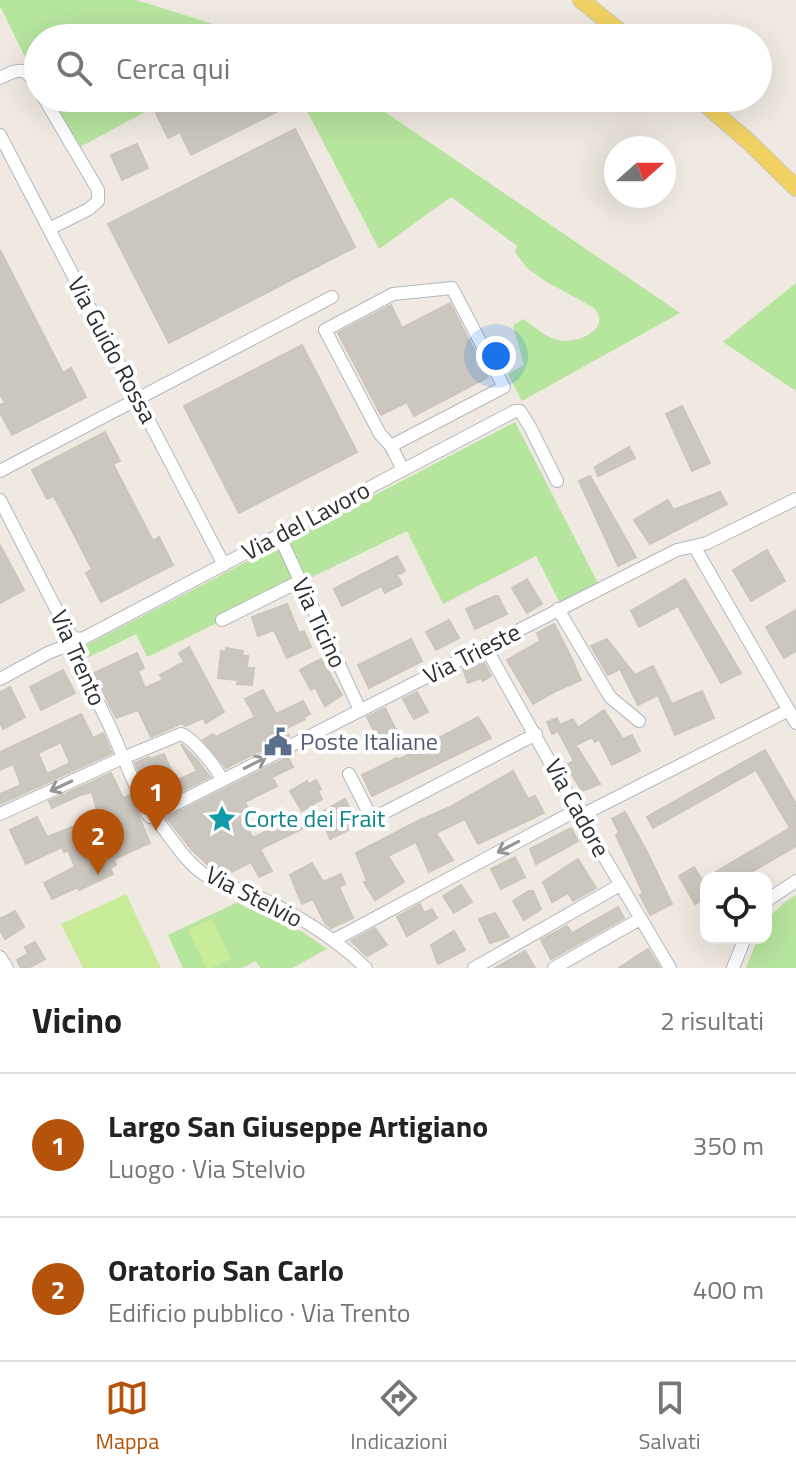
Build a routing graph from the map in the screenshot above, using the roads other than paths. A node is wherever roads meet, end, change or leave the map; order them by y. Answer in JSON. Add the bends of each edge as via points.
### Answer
{"nodes":[{"id":1,"x":581,"y":0,"type":"edge"},
{"id":2,"x":611,"y":24,"type":"edge"},
{"id":3,"x":24,"y":71,"type":"edge"},
{"id":4,"x":0,"y":78,"type":"edge"},
{"id":5,"x":52,"y":112,"type":"edge"},
{"id":6,"x":714,"y":112,"type":"edge"},
{"id":7,"x":0,"y":135,"type":"edge"},
{"id":8,"x":796,"y":188,"type":"edge"},
{"id":9,"x":49,"y":229,"type":"junction"},
{"id":10,"x":332,"y":297,"type":"dead end"},
{"id":11,"x":138,"y":398,"type":"junction"},
{"id":12,"x":487,"y":410,"type":"junction"},
{"id":13,"x":391,"y":446,"type":"junction"},
{"id":14,"x":403,"y":470,"type":"junction"},
{"id":15,"x":0,"y":471,"type":"edge"},
{"id":16,"x":557,"y":481,"type":"dead end"},
{"id":17,"x":796,"y":499,"type":"edge"},
{"id":18,"x":0,"y":500,"type":"edge"},
{"id":19,"x":279,"y":535,"type":"junction"},
{"id":20,"x":694,"y":546,"type":"junction"},
{"id":21,"x":224,"y":565,"type":"junction"},
{"id":22,"x":300,"y":581,"type":"junction"},
{"id":23,"x":558,"y":609,"type":"junction"},
{"id":24,"x":222,"y":620,"type":"dead end"},
{"id":25,"x":73,"y":640,"type":"junction"},
{"id":26,"x":486,"y":648,"type":"junction"},
{"id":27,"x":0,"y":679,"type":"edge"},
{"id":28,"x":360,"y":710,"type":"junction"},
{"id":29,"x":789,"y":710,"type":"junction"},
{"id":30,"x":639,"y":721,"type":"dead end"},
{"id":31,"x":796,"y":723,"type":"edge"},
{"id":32,"x":536,"y":734,"type":"junction"},
{"id":33,"x":122,"y":759,"type":"junction"},
{"id":34,"x":349,"y":774,"type":"dead end"},
{"id":35,"x":222,"y":780,"type":"junction"},
{"id":36,"x":578,"y":813,"type":"junction"},
{"id":37,"x":0,"y":814,"type":"edge"},
{"id":38,"x":150,"y":817,"type":"junction"},
{"id":39,"x":796,"y":881,"type":"edge"},
{"id":40,"x":620,"y":885,"type":"junction"},
{"id":41,"x":772,"y":897,"type":"edge"},
{"id":42,"x":640,"y":919,"type":"junction"},
{"id":43,"x":334,"y":940,"type":"junction"},
{"id":44,"x":743,"y":944,"type":"edge"},
{"id":45,"x":366,"y":968,"type":"edge"},
{"id":46,"x":474,"y":968,"type":"edge"},
{"id":47,"x":554,"y":968,"type":"edge"},
{"id":48,"x":670,"y":968,"type":"edge"},
{"id":49,"x":733,"y":968,"type":"edge"}],
"edges":[{"from":1,"to":2,"type":"main road"},
{"from":3,"to":4,"type":"street"},
{"from":5,"to":9,"type":"street","via":[[98,190],[98,201]]},
{"from":6,"to":8,"type":"main road"},
{"from":7,"to":9,"type":"street","name":"Via Guido Rossa"},
{"from":9,"to":11,"type":"street","name":"Via Guido Rossa"},
{"from":10,"to":11,"type":"street"},
{"from":11,"to":15,"type":"street"},
{"from":11,"to":21,"type":"street","name":"Via Guido Rossa"},
{"from":12,"to":13,"type":"street"},
{"from":12,"to":13,"type":"street","via":[[504,387],[452,288],[393,294],[325,330]]},
{"from":12,"to":14,"type":"street","name":"Via del Lavoro"},
{"from":12,"to":16,"type":"street","name":"Via del Lavoro","via":[[520,411]]},
{"from":13,"to":14,"type":"street"},
{"from":14,"to":19,"type":"street","name":"Via del Lavoro"},
{"from":17,"to":20,"type":"street","name":"Via Trieste"},
{"from":18,"to":25,"type":"street","name":"Via Trento"},
{"from":19,"to":21,"type":"street","name":"Via del Lavoro"},
{"from":19,"to":22,"type":"street","name":"Via Ticino"},
{"from":20,"to":23,"type":"street","name":"Via Trieste"},
{"from":20,"to":29,"type":"street"},
{"from":21,"to":25,"type":"street","name":"Via del Lavoro"},
{"from":22,"to":24,"type":"street"},
{"from":22,"to":28,"type":"street","name":"Via Ticino"},
{"from":23,"to":26,"type":"street","name":"Via Trieste"},
{"from":23,"to":30,"type":"street","via":[[603,688]]},
{"from":25,"to":27,"type":"street","name":"Via del Lavoro"},
{"from":25,"to":33,"type":"street","name":"Via Trento"},
{"from":26,"to":28,"type":"street","name":"Via Trieste"},
{"from":26,"to":32,"type":"street","name":"Via Cadore"},
{"from":35,"to":28,"type":"street","name":"Via Trieste","one_way":true},
{"from":29,"to":31,"type":"street"},
{"from":29,"to":36,"type":"street"},
{"from":32,"to":34,"type":"street","via":[[372,819]]},
{"from":32,"to":36,"type":"street","name":"Via Cadore"},
{"from":33,"to":35,"type":"street","via":[[184,734]]},
{"from":33,"to":37,"type":"street","one_way":true},
{"from":33,"to":38,"type":"street","name":"Via Trento"},
{"from":35,"to":38,"type":"street","name":"Via Trieste"},
{"from":36,"to":40,"type":"street","name":"Via Cadore"},
{"from":36,"to":43,"type":"street","one_way":true},
{"from":38,"to":43,"type":"street","name":"Via Stelvio","via":[[207,876],[261,898]]},
{"from":39,"to":41,"type":"street"},
{"from":40,"to":42,"type":"street","name":"Via Cadore"},
{"from":40,"to":46,"type":"street"},
{"from":42,"to":47,"type":"street"},
{"from":42,"to":48,"type":"street","name":"Via Cadore"},
{"from":43,"to":45,"type":"street","name":"Via Stelvio"},
{"from":44,"to":49,"type":"street"}]}
